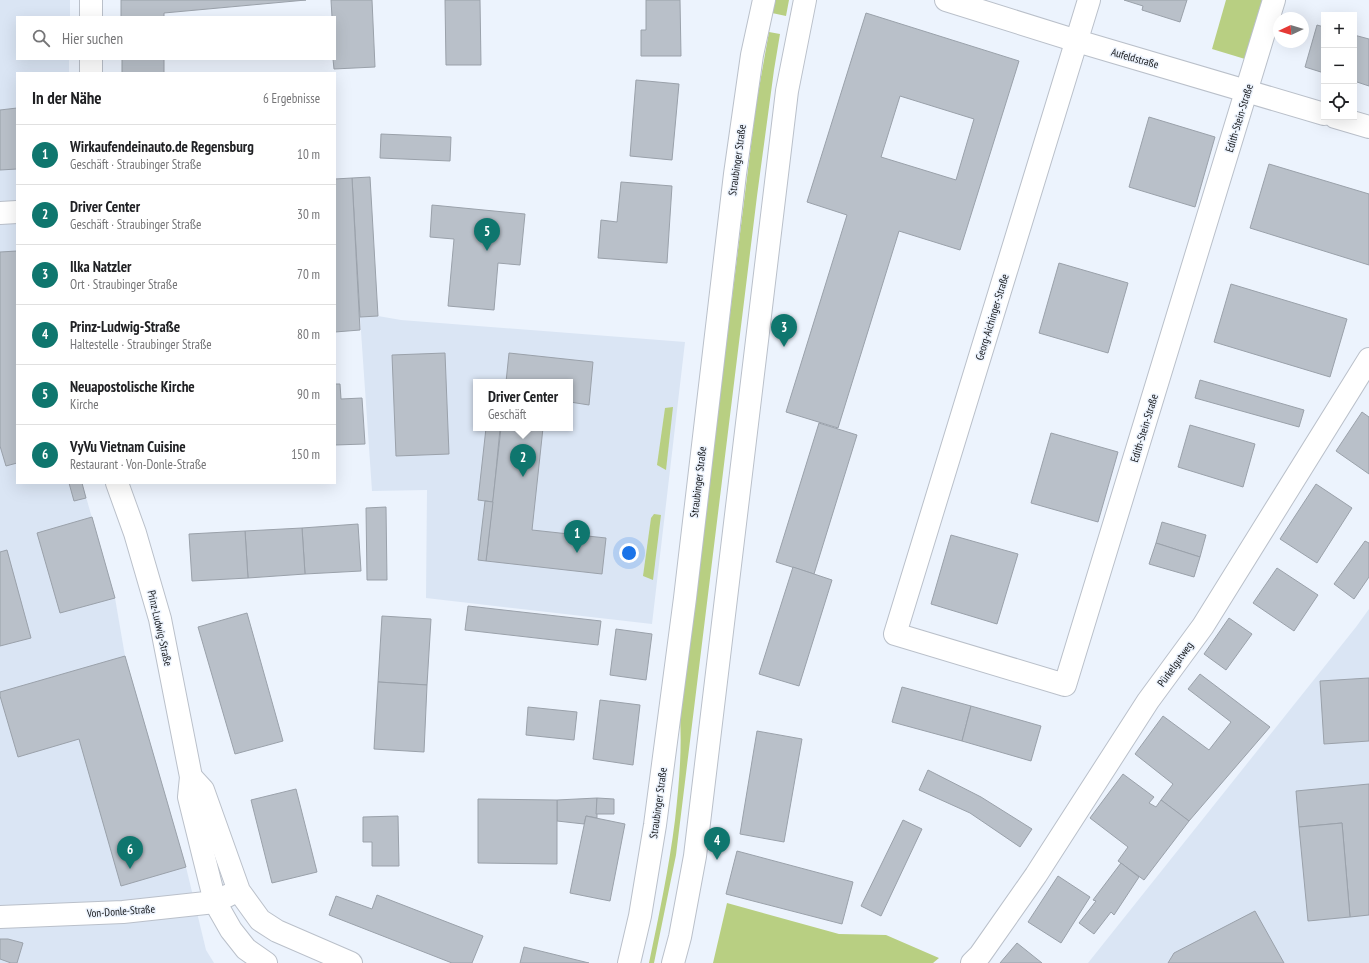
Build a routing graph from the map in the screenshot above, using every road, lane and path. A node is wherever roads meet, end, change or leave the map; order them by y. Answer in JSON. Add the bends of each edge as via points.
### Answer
{"nodes":[{"id":1,"x":91,"y":0,"type":"edge"},
{"id":2,"x":764,"y":0,"type":"edge"},
{"id":3,"x":805,"y":0,"type":"edge"},
{"id":4,"x":946,"y":0,"type":"edge"},
{"id":5,"x":1089,"y":0,"type":"edge"},
{"id":6,"x":1274,"y":0,"type":"edge"},
{"id":7,"x":91,"y":16,"type":"edge"},
{"id":8,"x":1077,"y":41,"type":"junction"},
{"id":9,"x":91,"y":60,"type":"edge"},
{"id":10,"x":91,"y":72,"type":"edge"},
{"id":11,"x":1247,"y":91,"type":"junction"},
{"id":12,"x":1321,"y":113,"type":"edge"},
{"id":13,"x":1346,"y":120,"type":"edge"},
{"id":14,"x":1369,"y":127,"type":"edge"},
{"id":15,"x":16,"y":212,"type":"edge"},
{"id":16,"x":0,"y":214,"type":"edge"},
{"id":17,"x":1369,"y":359,"type":"edge"},
{"id":18,"x":117,"y":484,"type":"edge"},
{"id":19,"x":895,"y":634,"type":"joint"},
{"id":20,"x":191,"y":777,"type":"junction"},
{"id":21,"x":239,"y":891,"type":"junction"},
{"id":22,"x":215,"y":902,"type":"junction"},
{"id":23,"x":0,"y":917,"type":"edge"},
{"id":24,"x":345,"y":962,"type":"edge"},
{"id":25,"x":266,"y":963,"type":"edge"},
{"id":26,"x":629,"y":963,"type":"edge"},
{"id":27,"x":674,"y":963,"type":"edge"},
{"id":28,"x":972,"y":963,"type":"edge"}],
"edges":[{"from":1,"to":7,"type":"street"},
{"from":2,"to":26,"type":"street","name":"Straubinger Straße","via":[[752,55],[735,174],[685,598],[655,825],[640,916]]},
{"from":3,"to":27,"type":"street","via":[[788,91],[695,856]]},
{"from":4,"to":8,"type":"street","name":"Aufeldstraße"},
{"from":5,"to":8,"type":"street","name":"Georg-Aichinger-Straße"},
{"from":6,"to":11,"type":"street","name":"Edith-Stein-Straße"},
{"from":8,"to":11,"type":"street","name":"Aufeldstraße"},
{"from":8,"to":19,"type":"street","name":"Georg-Aichinger-Straße"},
{"from":9,"to":10,"type":"street"},
{"from":11,"to":12,"type":"street","name":"Aufeldstraße"},
{"from":11,"to":19,"type":"street","name":"Edith-Stein-Straße","via":[[1065,685]]},
{"from":13,"to":14,"type":"street"},
{"from":15,"to":16,"type":"street"},
{"from":17,"to":28,"type":"street","name":"Pürkelgutweg","via":[[1203,626],[1148,702],[1036,874]]},
{"from":18,"to":20,"type":"street","name":"Prinz-Ludwig-Straße","via":[[135,533],[160,619]]},
{"from":20,"to":21,"type":"street","name":"Prinz-Ludwig-Straße","via":[[202,790]]},
{"from":20,"to":22,"type":"street","name":"Prinz-Ludwig-Straße","via":[[189,797]]},
{"from":21,"to":22,"type":"street","name":"Von-Donle-Straße"},
{"from":21,"to":24,"type":"street","name":"Prinz-Ludwig-Straße","via":[[260,920],[277,931]]},
{"from":22,"to":23,"type":"street","name":"Von-Donle-Straße","via":[[123,912]]},
{"from":22,"to":25,"type":"street","name":"Prinz-Ludwig-Straße","via":[[231,930],[246,949]]}]}
